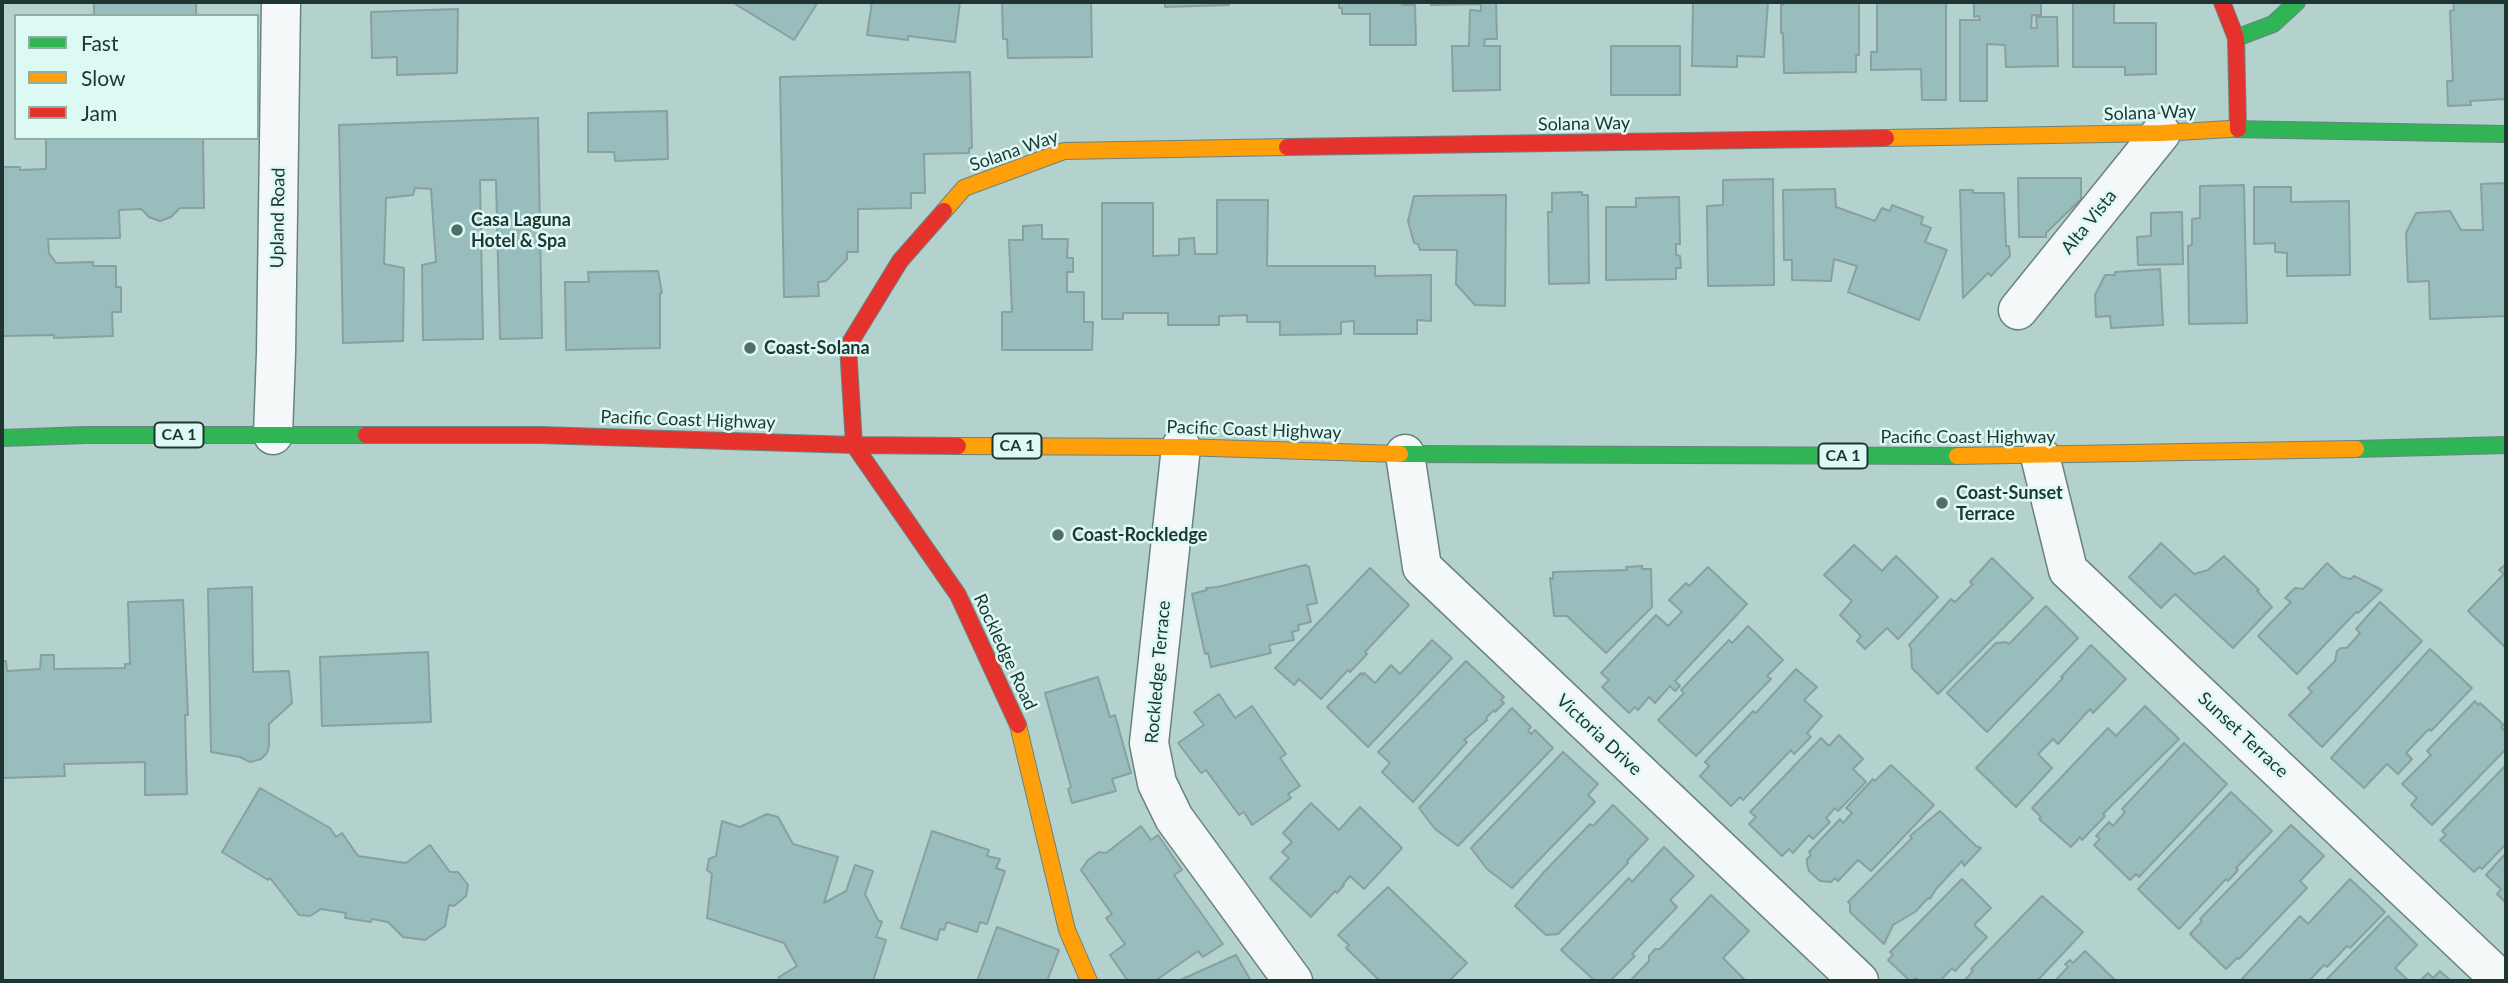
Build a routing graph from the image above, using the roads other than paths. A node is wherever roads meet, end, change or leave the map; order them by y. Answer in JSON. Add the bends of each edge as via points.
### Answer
{"nodes":[{"id":1,"x":281,"y":2,"type":"edge"},
{"id":2,"x":2222,"y":2,"type":"edge"},
{"id":3,"x":2297,"y":2,"type":"edge"},
{"id":4,"x":2236,"y":38,"type":"junction"},
{"id":5,"x":2238,"y":129,"type":"junction"},
{"id":6,"x":2161,"y":133,"type":"junction"},
{"id":7,"x":2506,"y":134,"type":"edge"},
{"id":8,"x":2018,"y":310,"type":"dead end"},
{"id":9,"x":272,"y":435,"type":"junction"},
{"id":10,"x":2,"y":438,"type":"edge"},
{"id":11,"x":854,"y":445,"type":"junction"},
{"id":12,"x":2506,"y":445,"type":"edge"},
{"id":13,"x":1181,"y":447,"type":"junction"},
{"id":14,"x":1405,"y":454,"type":"junction"},
{"id":15,"x":2040,"y":456,"type":"junction"},
{"id":16,"x":1089,"y":981,"type":"edge"},
{"id":17,"x":1293,"y":981,"type":"edge"},
{"id":18,"x":1859,"y":981,"type":"edge"},
{"id":19,"x":2502,"y":981,"type":"edge"}],
"edges":[{"from":1,"to":9,"type":"street","name":"Upland Road"},
{"from":2,"to":4,"type":"main road"},
{"from":3,"to":4,"type":"main road","via":[[2273,24]]},
{"from":4,"to":5,"type":"main road"},
{"from":5,"to":6,"type":"main road","name":"Solana Way"},
{"from":5,"to":7,"type":"main road","name":"Solana Way"},
{"from":6,"to":8,"type":"street","name":"Alta Vista"},
{"from":6,"to":11,"type":"main road","name":"Solana Way","via":[[1063,151],[964,188],[900,261],[848,346]]},
{"from":9,"to":10,"type":"main road","name":"Pacific Coast Highway","number":"CA 1"},
{"from":9,"to":11,"type":"main road","name":"Pacific Coast Highway","number":"CA 1","via":[[540,435]]},
{"from":11,"to":13,"type":"main road","name":"Pacific Coast Highway","number":"CA 1"},
{"from":11,"to":16,"type":"main road","name":"Rockledge Road","via":[[958,595],[1016,718],[1067,930]]},
{"from":12,"to":15,"type":"main road","name":"Pacific Coast Highway","number":"CA 1"},
{"from":13,"to":14,"type":"main road","name":"Pacific Coast Highway","number":"CA 1"},
{"from":13,"to":17,"type":"street","name":"Rockledge Terrace","via":[[1149,743],[1157,783],[1174,818]]},
{"from":14,"to":15,"type":"main road","name":"Pacific Coast Highway","number":"CA 1"},
{"from":14,"to":18,"type":"street","name":"Victoria Drive","via":[[1422,567]]},
{"from":15,"to":19,"type":"street","name":"Sunset Terrace","via":[[2068,570]]}]}
